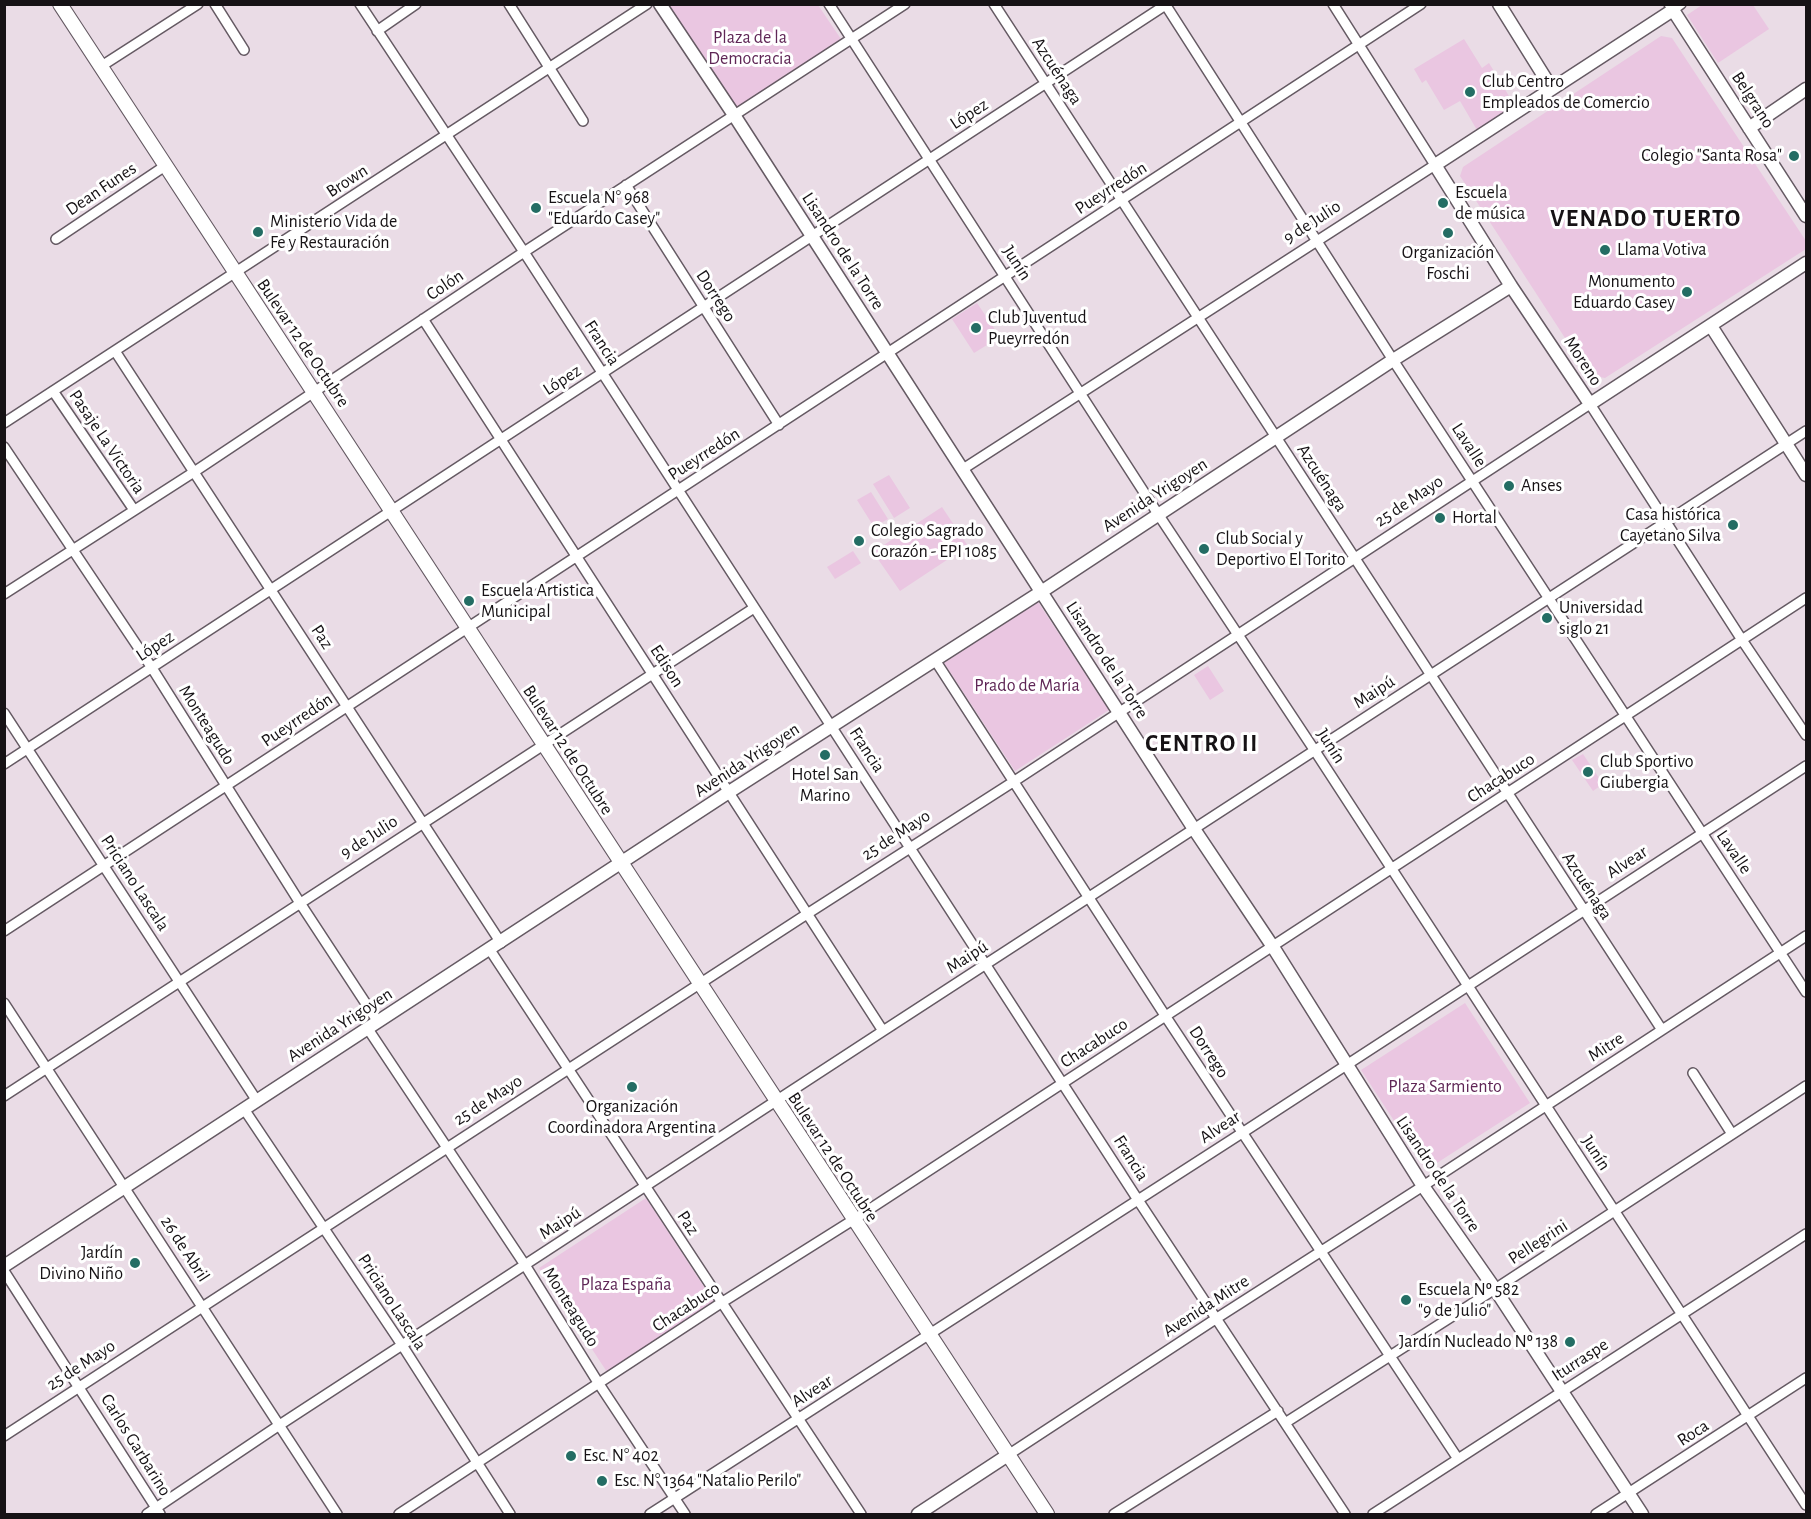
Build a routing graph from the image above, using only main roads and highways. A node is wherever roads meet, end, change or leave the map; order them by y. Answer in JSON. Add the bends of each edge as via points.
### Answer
{"nodes":[{"id":1,"x":60,"y":4,"type":"edge"},
{"id":2,"x":660,"y":4,"type":"edge"},
{"id":3,"x":1499,"y":4,"type":"edge"},
{"id":4,"x":1674,"y":6,"type":"edge"},
{"id":5,"x":1552,"y":89,"type":"junction"},
{"id":6,"x":1806,"y":89,"type":"edge"},
{"id":7,"x":1749,"y":128,"type":"junction"},
{"id":8,"x":1436,"y":165,"type":"joint"},
{"id":9,"x":1806,"y":216,"type":"edge"},
{"id":10,"x":1806,"y":263,"type":"edge"},
{"id":11,"x":1511,"y":286,"type":"junction"},
{"id":12,"x":1711,"y":326,"type":"junction"},
{"id":13,"x":1590,"y":404,"type":"joint"},
{"id":14,"x":1806,"y":475,"type":"edge"},
{"id":15,"x":1041,"y":592,"type":"junction"},
{"id":16,"x":621,"y":864,"type":"junction"},
{"id":17,"x":4,"y":1266,"type":"edge"},
{"id":18,"x":1008,"y":1455,"type":"junction"},
{"id":19,"x":918,"y":1515,"type":"edge"},
{"id":20,"x":1047,"y":1515,"type":"edge"},
{"id":21,"x":1642,"y":1515,"type":"edge"}],
"edges":[{"from":1,"to":16,"type":"highway","name":"Bulevar 12 de Octubre"},
{"from":2,"to":15,"type":"main road","name":"Lisandro de la Torre"},
{"from":3,"to":5,"type":"main road"},
{"from":4,"to":5,"type":"main road","name":"9 de Julio"},
{"from":4,"to":7,"type":"main road","name":"Belgrano"},
{"from":5,"to":8,"type":"main road","name":"9 de Julio"},
{"from":6,"to":7,"type":"main road"},
{"from":7,"to":9,"type":"main road","name":"Belgrano"},
{"from":8,"to":11,"type":"main road","name":"Moreno"},
{"from":10,"to":12,"type":"main road","name":"25 de Mayo"},
{"from":11,"to":13,"type":"main road","name":"Moreno"},
{"from":11,"to":15,"type":"main road","name":"Avenida Yrigoyen"},
{"from":12,"to":13,"type":"main road","name":"25 de Mayo"},
{"from":12,"to":14,"type":"main road"},
{"from":15,"to":16,"type":"main road","name":"Avenida Yrigoyen"},
{"from":15,"to":21,"type":"main road","name":"Lisandro de la Torre","via":[[1423,1186]]},
{"from":16,"to":17,"type":"main road","name":"Avenida Yrigoyen"},
{"from":16,"to":18,"type":"highway","name":"Bulevar 12 de Octubre"},
{"from":18,"to":19,"type":"main road"},
{"from":18,"to":20,"type":"highway","name":"Bulevar 12 de Octubre"}]}
